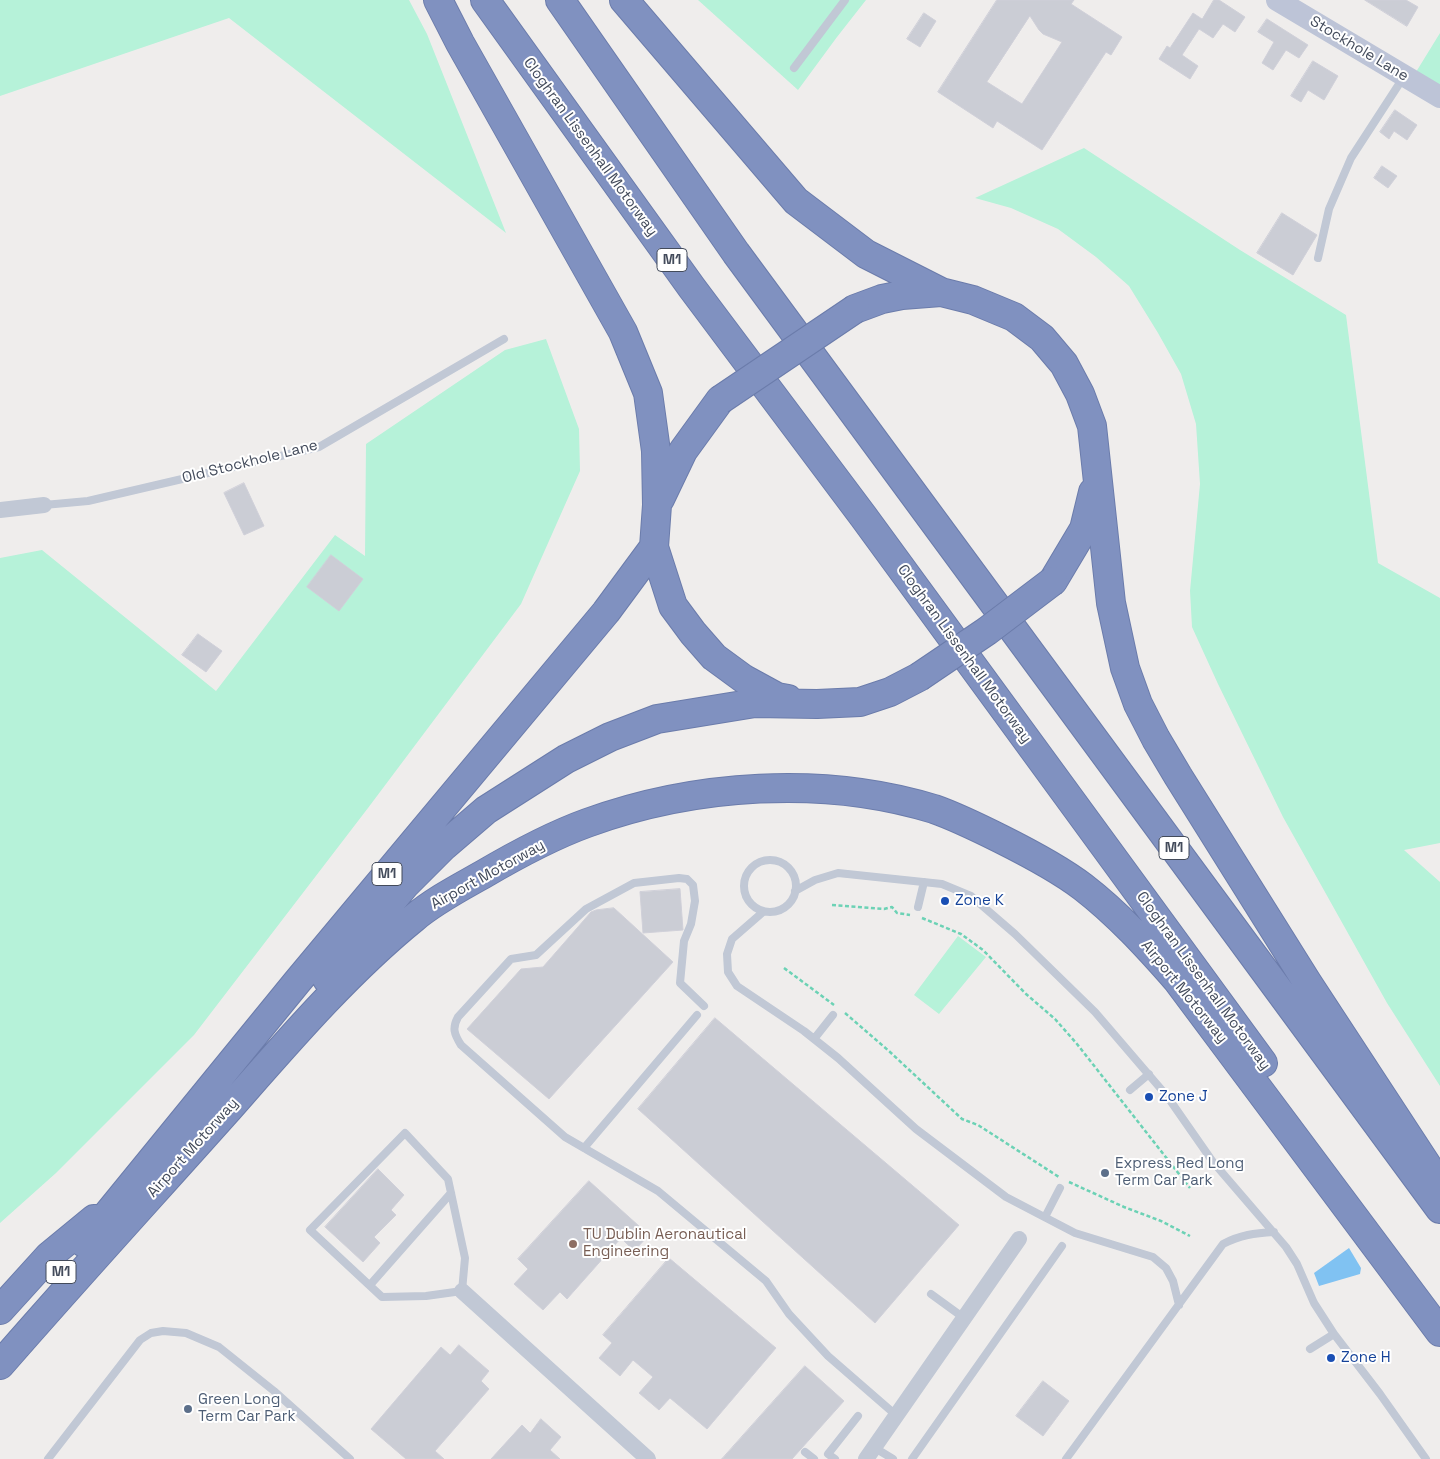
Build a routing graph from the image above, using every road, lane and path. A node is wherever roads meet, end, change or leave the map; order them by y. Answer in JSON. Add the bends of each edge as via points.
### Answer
{"nodes":[{"id":1,"x":438,"y":0,"type":"edge"},
{"id":2,"x":485,"y":0,"type":"edge"},
{"id":3,"x":560,"y":0,"type":"edge"},
{"id":4,"x":624,"y":0,"type":"edge"},
{"id":5,"x":845,"y":0,"type":"edge"},
{"id":6,"x":1277,"y":0,"type":"edge"},
{"id":7,"x":794,"y":68,"type":"dead end"},
{"id":8,"x":1404,"y":76,"type":"junction"},
{"id":9,"x":1440,"y":98,"type":"edge"},
{"id":10,"x":1318,"y":258,"type":"dead end"},
{"id":11,"x":940,"y":292,"type":"junction"},
{"id":12,"x":504,"y":339,"type":"dead end"},
{"id":13,"x":1097,"y":476,"type":"junction"},
{"id":14,"x":44,"y":505,"type":"joint"},
{"id":15,"x":657,"y":505,"type":"junction"},
{"id":16,"x":0,"y":510,"type":"edge"},
{"id":17,"x":654,"y":547,"type":"junction"},
{"id":18,"x":817,"y":704,"type":"junction"},
{"id":19,"x":924,"y":882,"type":"junction"},
{"id":20,"x":795,"y":891,"type":"junction"},
{"id":21,"x":832,"y":905,"type":"dead end"},
{"id":22,"x":918,"y":907,"type":"dead end"},
{"id":23,"x":764,"y":912,"type":"junction"},
{"id":24,"x":912,"y":915,"type":"dead end"},
{"id":25,"x":918,"y":916,"type":"dead end"},
{"id":26,"x":784,"y":968,"type":"dead end"},
{"id":27,"x":704,"y":1006,"type":"dead end"},
{"id":28,"x":839,"y":1008,"type":"dead end"},
{"id":29,"x":843,"y":1012,"type":"dead end"},
{"id":30,"x":697,"y":1015,"type":"dead end"},
{"id":31,"x":834,"y":1015,"type":"dead end"},
{"id":32,"x":814,"y":1039,"type":"junction"},
{"id":33,"x":1149,"y":1074,"type":"junction"},
{"id":34,"x":1130,"y":1090,"type":"dead end"},
{"id":35,"x":584,"y":1148,"type":"junction"},
{"id":36,"x":1440,"y":1185,"type":"edge"},
{"id":37,"x":1060,"y":1188,"type":"dead end"},
{"id":38,"x":1190,"y":1188,"type":"dead end"},
{"id":39,"x":451,"y":1192,"type":"junction"},
{"id":40,"x":118,"y":1199,"type":"junction"},
{"id":41,"x":1440,"y":1209,"type":"edge"},
{"id":42,"x":1045,"y":1217,"type":"junction"},
{"id":43,"x":1274,"y":1232,"type":"junction"},
{"id":44,"x":1190,"y":1236,"type":"dead end"},
{"id":45,"x":1019,"y":1239,"type":"dead end"},
{"id":46,"x":107,"y":1242,"type":"junction"},
{"id":47,"x":1062,"y":1246,"type":"dead end"},
{"id":48,"x":370,"y":1285,"type":"junction"},
{"id":49,"x":462,"y":1291,"type":"junction"},
{"id":50,"x":931,"y":1294,"type":"dead end"},
{"id":51,"x":1179,"y":1305,"type":"junction"},
{"id":52,"x":0,"y":1310,"type":"edge"},
{"id":53,"x":1440,"y":1310,"type":"edge"},
{"id":54,"x":964,"y":1318,"type":"junction"},
{"id":55,"x":1440,"y":1332,"type":"edge"},
{"id":56,"x":1334,"y":1334,"type":"junction"},
{"id":57,"x":0,"y":1341,"type":"edge"},
{"id":58,"x":1310,"y":1349,"type":"dead end"},
{"id":59,"x":0,"y":1365,"type":"edge"},
{"id":60,"x":858,"y":1416,"type":"dead end"},
{"id":61,"x":897,"y":1416,"type":"junction"},
{"id":62,"x":805,"y":1452,"type":"dead end"},
{"id":63,"x":871,"y":1453,"type":"edge"},
{"id":64,"x":48,"y":1459,"type":"edge"},
{"id":65,"x":350,"y":1459,"type":"edge"},
{"id":66,"x":648,"y":1459,"type":"edge"},
{"id":67,"x":814,"y":1459,"type":"edge"},
{"id":68,"x":835,"y":1459,"type":"edge"},
{"id":69,"x":893,"y":1459,"type":"edge"},
{"id":70,"x":912,"y":1459,"type":"edge"},
{"id":71,"x":1066,"y":1459,"type":"edge"},
{"id":72,"x":1426,"y":1459,"type":"edge"}],
"edges":[{"from":1,"to":15,"type":"highway","via":[[623,332],[648,393],[656,451]]},
{"from":2,"to":53,"type":"highway","name":"Cloghran Lissenhall Motorway","number":"M1","via":[[692,288],[1198,972]]},
{"from":3,"to":41,"type":"highway","number":"M1","via":[[736,253]]},
{"from":4,"to":11,"type":"highway","via":[[796,201],[866,254]]},
{"from":5,"to":7,"type":"lane"},
{"from":6,"to":8,"type":"street","name":"Stockhole Lane"},
{"from":8,"to":9,"type":"street","name":"Stockhole Lane"},
{"from":8,"to":10,"type":"lane","via":[[1351,158],[1329,209]]},
{"from":11,"to":13,"type":"highway","via":[[973,300],[1014,317],[1042,338],[1064,364],[1080,394],[1092,426]]},
{"from":11,"to":15,"type":"highway","bridge":true,"via":[[902,295],[854,309],[720,400],[683,451]]},
{"from":12,"to":14,"type":"lane","name":"Old Stockhole Lane","via":[[319,447],[88,501]]},
{"from":13,"to":18,"type":"highway","bridge":true,"via":[[1084,529],[1053,581],[919,677],[860,702]]},
{"from":13,"to":36,"type":"highway","via":[[1111,603],[1125,668],[1138,704],[1183,785]]},
{"from":14,"to":16,"type":"street","name":"Old Stockhole Lane"},
{"from":15,"to":17,"type":"highway"},
{"from":17,"to":18,"type":"highway","via":[[673,606],[714,657],[776,697]]},
{"from":17,"to":40,"type":"highway","name":"Airport Motorway","number":"M1","via":[[600,619]]},
{"from":18,"to":46,"type":"highway","number":"M1","via":[[755,704],[657,719],[566,759],[486,810],[405,885]]},
{"from":19,"to":20,"type":"lane","via":[[838,873]]},
{"from":19,"to":22,"type":"lane"},
{"from":19,"to":33,"type":"lane","via":[[942,884],[971,896],[1095,1012]]},
{"from":20,"to":23,"type":"lane","via":[[787,906]]},
{"from":20,"to":23,"type":"lane","via":[[796,882],[788,867],[772,860],[756,865],[745,878],[745,895],[749,902]]},
{"from":21,"to":24,"type":"path","via":[[892,907],[897,913]]},
{"from":23,"to":32,"type":"lane","via":[[732,939],[727,954],[728,972],[737,986]]},
{"from":25,"to":38,"type":"path","via":[[961,934],[983,950],[1055,1019]]},
{"from":26,"to":28,"type":"path"},
{"from":27,"to":35,"type":"lane","via":[[680,983],[684,941],[695,901],[693,885],[687,879],[679,878],[634,883],[586,909],[536,955],[511,959],[458,1017],[453,1026],[461,1044],[564,1136]]},
{"from":29,"to":44,"type":"path","via":[[962,1119],[978,1125],[1058,1176],[1124,1207],[1161,1220]]},
{"from":30,"to":35,"type":"lane"},
{"from":31,"to":32,"type":"lane"},
{"from":32,"to":42,"type":"lane","via":[[916,1129],[1006,1197]]},
{"from":33,"to":34,"type":"lane"},
{"from":33,"to":43,"type":"lane","via":[[1168,1096],[1212,1162]]},
{"from":35,"to":61,"type":"lane","via":[[658,1191],[766,1281],[789,1314],[828,1356]]},
{"from":37,"to":42,"type":"lane"},
{"from":39,"to":48,"type":"lane"},
{"from":39,"to":48,"type":"lane","via":[[448,1179],[405,1132],[310,1230]]},
{"from":39,"to":49,"type":"lane","via":[[465,1258]]},
{"from":40,"to":52,"type":"highway","number":"M1","via":[[49,1256]]},
{"from":40,"to":57,"type":"highway","name":"Airport Motorway","number":"M1","via":[[60,1273]]},
{"from":42,"to":51,"type":"lane","via":[[1076,1233],[1152,1257],[1166,1268]]},
{"from":43,"to":51,"type":"lane","via":[[1253,1233],[1223,1244]]},
{"from":43,"to":56,"type":"lane","via":[[1297,1264],[1314,1303]]},
{"from":45,"to":54,"type":"street"},
{"from":46,"to":55,"type":"highway","name":"Airport Motorway","number":"M1","via":[[317,1010],[416,916],[455,890],[518,854],[586,824],[643,806],[726,790],[826,789],[879,796],[933,809],[973,824],[1032,854],[1082,886],[1138,936],[1177,980]]},
{"from":46,"to":59,"type":"highway","name":"Airport Motorway","number":"M1"},
{"from":47,"to":70,"type":"lane"},
{"from":48,"to":49,"type":"lane","via":[[382,1296],[390,1297]]},
{"from":49,"to":66,"type":"street"},
{"from":50,"to":54,"type":"lane"},
{"from":51,"to":71,"type":"lane"},
{"from":54,"to":61,"type":"street"},
{"from":56,"to":58,"type":"lane"},
{"from":56,"to":72,"type":"lane"},
{"from":60,"to":68,"type":"lane","via":[[828,1454]]},
{"from":61,"to":63,"type":"street"},
{"from":62,"to":67,"type":"lane"},
{"from":63,"to":69,"type":"lane"},
{"from":64,"to":65,"type":"lane","via":[[140,1340],[150,1333],[163,1331],[186,1333],[219,1346]]}]}
